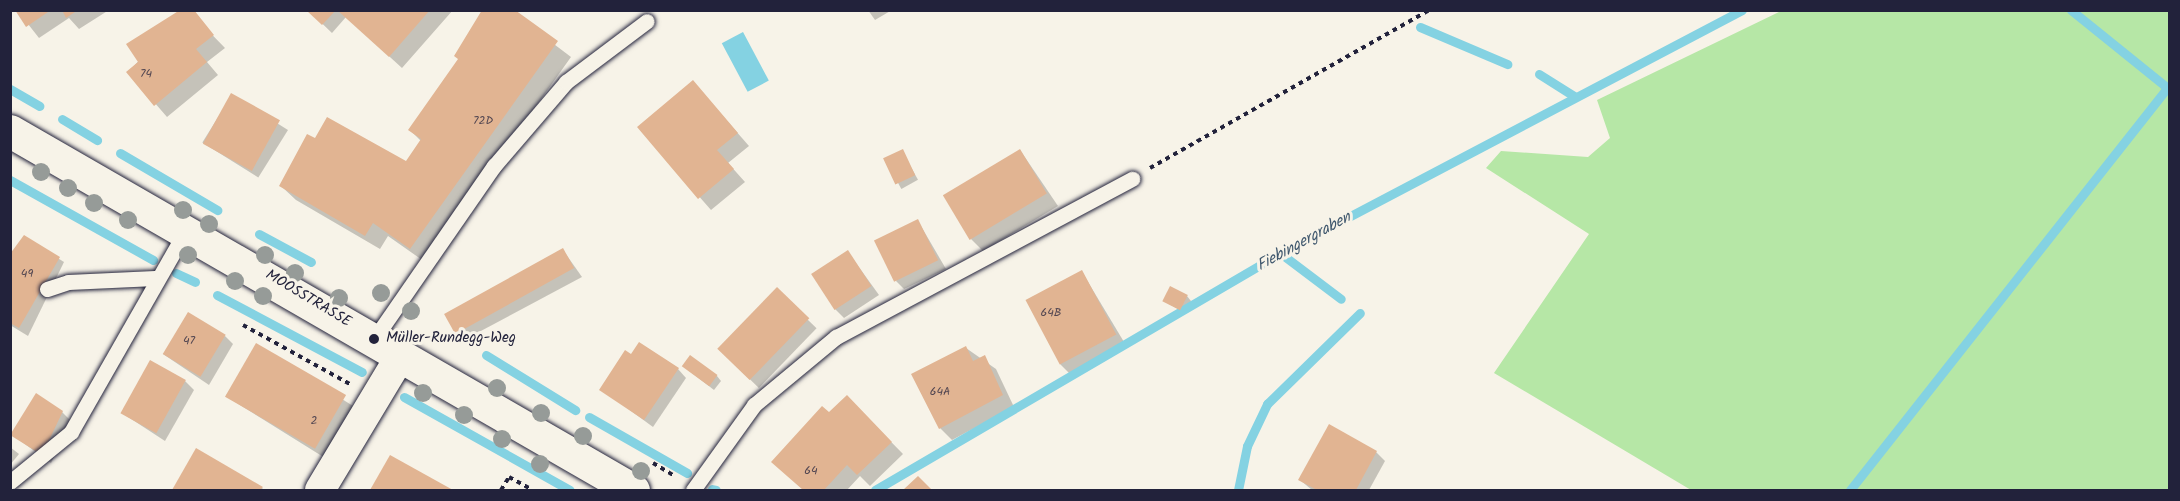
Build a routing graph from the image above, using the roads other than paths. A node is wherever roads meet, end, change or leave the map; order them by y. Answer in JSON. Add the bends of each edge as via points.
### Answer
{"nodes":[{"id":1,"x":647,"y":21,"type":"dead end"},
{"id":2,"x":10,"y":131,"type":"edge"},
{"id":3,"x":1132,"y":179,"type":"road end"},
{"id":4,"x":187,"y":229,"type":"junction"},
{"id":5,"x":155,"y":278,"type":"junction"},
{"id":6,"x":47,"y":289,"type":"dead end"},
{"id":7,"x":388,"y":347,"type":"junction"},
{"id":8,"x":10,"y":482,"type":"edge"},
{"id":9,"x":320,"y":490,"type":"edge"},
{"id":10,"x":633,"y":490,"type":"edge"},
{"id":11,"x":693,"y":490,"type":"edge"}],
"edges":[{"from":1,"to":7,"type":"lane","via":[[566,82],[494,166]]},
{"from":2,"to":4,"type":"street","name":"MOOSSTRASSE"},
{"from":3,"to":11,"type":"lane","via":[[836,337],[754,405]]},
{"from":4,"to":5,"type":"lane"},
{"from":4,"to":7,"type":"street","name":"MOOSSTRASSE"},
{"from":5,"to":6,"type":"lane","via":[[68,282]]},
{"from":5,"to":8,"type":"lane","via":[[71,432]]},
{"from":7,"to":9,"type":"street","via":[[374,397]]},
{"from":7,"to":10,"type":"street","name":"MOOSSTRASSE"}]}
